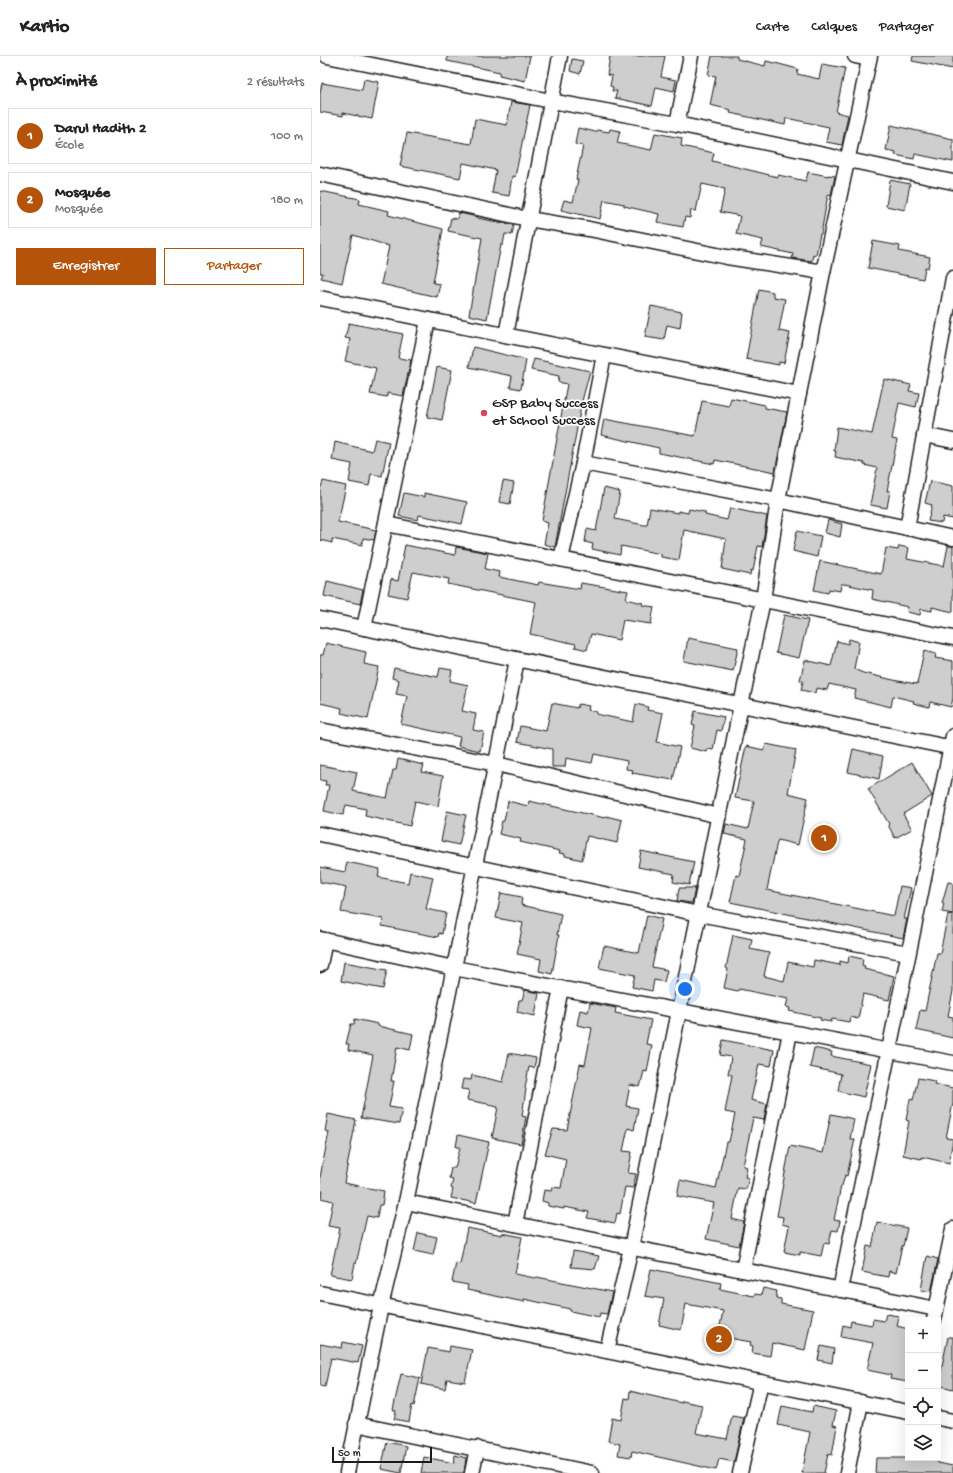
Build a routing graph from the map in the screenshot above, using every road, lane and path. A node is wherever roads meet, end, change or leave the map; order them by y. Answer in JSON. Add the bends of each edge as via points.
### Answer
{"nodes":[{"id":1,"x":327,"y":56,"type":"edge"},
{"id":2,"x":560,"y":56,"type":"edge"},
{"id":3,"x":691,"y":56,"type":"edge"},
{"id":4,"x":855,"y":56,"type":"edge"},
{"id":5,"x":870,"y":57,"type":"edge"},
{"id":6,"x":551,"y":101,"type":"junction"},
{"id":7,"x":677,"y":124,"type":"junction"},
{"id":8,"x":848,"y":161,"type":"junction"},
{"id":9,"x":320,"y":174,"type":"edge"},
{"id":10,"x":953,"y":182,"type":"edge"},
{"id":11,"x":528,"y":219,"type":"junction"},
{"id":12,"x":823,"y":272,"type":"junction"},
{"id":13,"x":953,"y":278,"type":"edge"},
{"id":14,"x":320,"y":300,"type":"edge"},
{"id":15,"x":950,"y":305,"type":"edge"},
{"id":16,"x":428,"y":320,"type":"junction"},
{"id":17,"x":506,"y":335,"type":"junction"},
{"id":18,"x":604,"y":355,"type":"junction"},
{"id":19,"x":799,"y":394,"type":"junction"},
{"id":20,"x":924,"y":435,"type":"junction"},
{"id":21,"x":953,"y":441,"type":"edge"},
{"id":22,"x":583,"y":464,"type":"junction"},
{"id":23,"x":778,"y":500,"type":"junction"},
{"id":24,"x":386,"y":524,"type":"junction"},
{"id":25,"x":907,"y":528,"type":"junction"},
{"id":26,"x":953,"y":538,"type":"edge"},
{"id":27,"x":561,"y":559,"type":"junction"},
{"id":28,"x":763,"y":600,"type":"junction"},
{"id":29,"x":320,"y":620,"type":"edge"},
{"id":30,"x":364,"y":628,"type":"junction"},
{"id":31,"x":953,"y":638,"type":"edge"},
{"id":32,"x":517,"y":660,"type":"junction"},
{"id":33,"x":741,"y":705,"type":"junction"},
{"id":34,"x":320,"y":730,"type":"edge"},
{"id":35,"x":952,"y":744,"type":"edge"},
{"id":36,"x":496,"y":764,"type":"junction"},
{"id":37,"x":719,"y":816,"type":"junction"},
{"id":38,"x":320,"y":834,"type":"edge"},
{"id":39,"x":475,"y":866,"type":"junction"},
{"id":40,"x":699,"y":914,"type":"junction"},
{"id":41,"x":322,"y":940,"type":"edge"},
{"id":42,"x":908,"y":953,"type":"junction"},
{"id":43,"x":320,"y":965,"type":"edge"},
{"id":44,"x":454,"y":968,"type":"junction"},
{"id":45,"x":561,"y":988,"type":"junction"},
{"id":46,"x":679,"y":1011,"type":"junction"},
{"id":47,"x":790,"y":1032,"type":"junction"},
{"id":48,"x":889,"y":1050,"type":"junction"},
{"id":49,"x":953,"y":1063,"type":"edge"},
{"id":50,"x":406,"y":1202,"type":"junction"},
{"id":51,"x":515,"y":1224,"type":"junction"},
{"id":52,"x":953,"y":1229,"type":"edge"},
{"id":53,"x":631,"y":1248,"type":"junction"},
{"id":54,"x":742,"y":1270,"type":"junction"},
{"id":55,"x":840,"y":1290,"type":"junction"},
{"id":56,"x":320,"y":1293,"type":"edge"},
{"id":57,"x":381,"y":1306,"type":"junction"},
{"id":58,"x":935,"y":1314,"type":"edge"},
{"id":59,"x":607,"y":1351,"type":"junction"},
{"id":60,"x":761,"y":1382,"type":"junction"},
{"id":61,"x":861,"y":1402,"type":"junction"},
{"id":62,"x":905,"y":1411,"type":"edge"},
{"id":63,"x":941,"y":1419,"type":"edge"},
{"id":64,"x":953,"y":1421,"type":"edge"},
{"id":65,"x":356,"y":1424,"type":"junction"},
{"id":66,"x":476,"y":1448,"type":"junction"},
{"id":67,"x":347,"y":1473,"type":"edge"},
{"id":68,"x":472,"y":1473,"type":"edge"},
{"id":69,"x":592,"y":1473,"type":"edge"},
{"id":70,"x":740,"y":1473,"type":"edge"},
{"id":71,"x":847,"y":1473,"type":"edge"}],
"edges":[{"from":1,"to":6,"type":"street"},
{"from":2,"to":6,"type":"street"},
{"from":3,"to":7,"type":"street"},
{"from":4,"to":5,"type":"street"},
{"from":5,"to":8,"type":"street"},
{"from":6,"to":7,"type":"street"},
{"from":6,"to":11,"type":"street"},
{"from":7,"to":8,"type":"street"},
{"from":8,"to":10,"type":"street"},
{"from":8,"to":12,"type":"street"},
{"from":9,"to":11,"type":"street"},
{"from":11,"to":12,"type":"street","via":[[727,257]]},
{"from":11,"to":17,"type":"street"},
{"from":12,"to":19,"type":"street"},
{"from":13,"to":15,"type":"street"},
{"from":14,"to":16,"type":"street"},
{"from":15,"to":20,"type":"street"},
{"from":16,"to":17,"type":"street"},
{"from":16,"to":24,"type":"street"},
{"from":17,"to":18,"type":"street"},
{"from":18,"to":19,"type":"street"},
{"from":18,"to":22,"type":"street"},
{"from":19,"to":23,"type":"street"},
{"from":20,"to":21,"type":"street"},
{"from":20,"to":25,"type":"street"},
{"from":22,"to":23,"type":"street"},
{"from":22,"to":27,"type":"street"},
{"from":23,"to":25,"type":"street"},
{"from":23,"to":28,"type":"street"},
{"from":24,"to":27,"type":"street"},
{"from":24,"to":30,"type":"street"},
{"from":25,"to":26,"type":"street"},
{"from":27,"to":28,"type":"street"},
{"from":28,"to":31,"type":"street"},
{"from":28,"to":33,"type":"street"},
{"from":29,"to":30,"type":"street"},
{"from":30,"to":32,"type":"street"},
{"from":32,"to":33,"type":"street"},
{"from":32,"to":36,"type":"street"},
{"from":33,"to":35,"type":"street"},
{"from":33,"to":37,"type":"street"},
{"from":34,"to":36,"type":"street"},
{"from":35,"to":42,"type":"street"},
{"from":36,"to":37,"type":"street"},
{"from":36,"to":39,"type":"street"},
{"from":37,"to":40,"type":"street"},
{"from":38,"to":39,"type":"street"},
{"from":39,"to":40,"type":"street"},
{"from":39,"to":44,"type":"street"},
{"from":40,"to":42,"type":"street"},
{"from":40,"to":46,"type":"street"},
{"from":41,"to":43,"type":"street"},
{"from":41,"to":44,"type":"street"},
{"from":42,"to":48,"type":"street"},
{"from":44,"to":45,"type":"street"},
{"from":44,"to":50,"type":"street"},
{"from":45,"to":46,"type":"street"},
{"from":45,"to":51,"type":"street"},
{"from":46,"to":47,"type":"street"},
{"from":46,"to":53,"type":"street"},
{"from":47,"to":48,"type":"street"},
{"from":47,"to":54,"type":"street"},
{"from":48,"to":49,"type":"street"},
{"from":48,"to":55,"type":"street"},
{"from":50,"to":51,"type":"street"},
{"from":50,"to":57,"type":"street"},
{"from":51,"to":53,"type":"street"},
{"from":52,"to":58,"type":"street"},
{"from":53,"to":54,"type":"street"},
{"from":53,"to":59,"type":"street"},
{"from":54,"to":55,"type":"street"},
{"from":55,"to":58,"type":"street"},
{"from":56,"to":57,"type":"street"},
{"from":57,"to":59,"type":"street"},
{"from":57,"to":65,"type":"street"},
{"from":59,"to":60,"type":"street"},
{"from":60,"to":61,"type":"street"},
{"from":60,"to":70,"type":"street"},
{"from":61,"to":62,"type":"street"},
{"from":61,"to":71,"type":"street"},
{"from":63,"to":64,"type":"street"},
{"from":65,"to":66,"type":"street"},
{"from":65,"to":67,"type":"street"},
{"from":66,"to":68,"type":"street"},
{"from":66,"to":69,"type":"street"}]}
